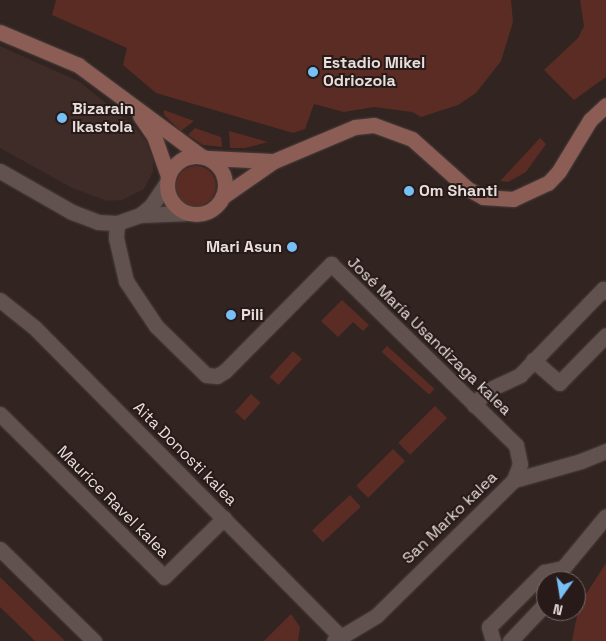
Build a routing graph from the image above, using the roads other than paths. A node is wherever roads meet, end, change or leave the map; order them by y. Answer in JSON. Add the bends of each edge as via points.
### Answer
{"nodes":[{"id":1,"x":0,"y":32,"type":"edge"},
{"id":2,"x":126,"y":100,"type":"junction"},
{"id":3,"x":606,"y":105,"type":"edge"},
{"id":4,"x":204,"y":157,"type":"junction"},
{"id":5,"x":274,"y":161,"type":"junction"},
{"id":6,"x":0,"y":171,"type":"edge"},
{"id":7,"x":167,"y":179,"type":"junction"},
{"id":8,"x":222,"y":197,"type":"junction"},
{"id":9,"x":188,"y":213,"type":"junction"},
{"id":10,"x":140,"y":215,"type":"junction"},
{"id":11,"x":117,"y":223,"type":"junction"},
{"id":12,"x":606,"y":292,"type":"edge"},
{"id":13,"x":0,"y":300,"type":"edge"},
{"id":14,"x":606,"y":335,"type":"edge"},
{"id":15,"x":534,"y":360,"type":"junction"},
{"id":16,"x":474,"y":404,"type":"junction"},
{"id":17,"x":0,"y":414,"type":"edge"},
{"id":18,"x":516,"y":446,"type":"junction"},
{"id":19,"x":606,"y":450,"type":"edge"},
{"id":20,"x":566,"y":464,"type":"junction"},
{"id":21,"x":514,"y":480,"type":"junction"},
{"id":22,"x":606,"y":516,"type":"edge"},
{"id":23,"x":224,"y":518,"type":"junction"},
{"id":24,"x":0,"y":549,"type":"edge"},
{"id":25,"x":566,"y":571,"type":"edge"},
{"id":26,"x":536,"y":580,"type":"edge"},
{"id":27,"x":536,"y":614,"type":"edge"},
{"id":28,"x":338,"y":639,"type":"edge"},
{"id":29,"x":94,"y":641,"type":"edge"},
{"id":30,"x":493,"y":641,"type":"edge"},
{"id":31,"x":510,"y":641,"type":"edge"}],
"edges":[{"from":1,"to":2,"type":"street","via":[[78,65]]},
{"from":2,"to":4,"type":"street"},
{"from":2,"to":7,"type":"street","via":[[154,136]]},
{"from":3,"to":5,"type":"street","via":[[590,120],[548,183],[513,199],[483,197],[468,189],[412,139],[374,125],[355,127]]},
{"from":4,"to":5,"type":"street"},
{"from":4,"to":7,"type":"street","via":[[177,162]]},
{"from":4,"to":8,"type":"street","via":[[220,168],[224,177]]},
{"from":5,"to":8,"type":"street"},
{"from":6,"to":11,"type":"street","via":[[72,212],[98,222]]},
{"from":7,"to":9,"type":"street","via":[[169,197]]},
{"from":7,"to":10,"type":"street","via":[[151,206]]},
{"from":8,"to":9,"type":"street","via":[[209,210]]},
{"from":9,"to":10,"type":"street"},
{"from":10,"to":11,"type":"street"},
{"from":11,"to":16,"type":"street","name":"José María Usandizaga kalea","via":[[116,238],[126,282],[156,326],[206,375],[217,376],[331,264]]},
{"from":12,"to":15,"type":"street","via":[[603,289]]},
{"from":13,"to":23,"type":"street","name":"Aita Donosti kalea","via":[[34,327]]},
{"from":14,"to":15,"type":"street","via":[[559,383]]},
{"from":15,"to":16,"type":"street","via":[[520,375],[486,391]]},
{"from":16,"to":18,"type":"street","name":"José María Usandizaga kalea"},
{"from":17,"to":23,"type":"street","name":"Maurice Ravel kalea","via":[[164,577]]},
{"from":18,"to":20,"type":"street","name":"José María Usandizaga kalea","via":[[535,460]]},
{"from":18,"to":21,"type":"street","via":[[520,464]]},
{"from":19,"to":20,"type":"street","name":"San Marko kalea"},
{"from":20,"to":21,"type":"street","name":"San Marko kalea"},
{"from":21,"to":28,"type":"street","name":"San Marko kalea","via":[[376,616]]},
{"from":22,"to":25,"type":"street"},
{"from":23,"to":28,"type":"street","name":"Aita Donosti kalea"},
{"from":24,"to":29,"type":"street"},
{"from":26,"to":30,"type":"street","via":[[488,628]]},
{"from":27,"to":31,"type":"street"}]}
